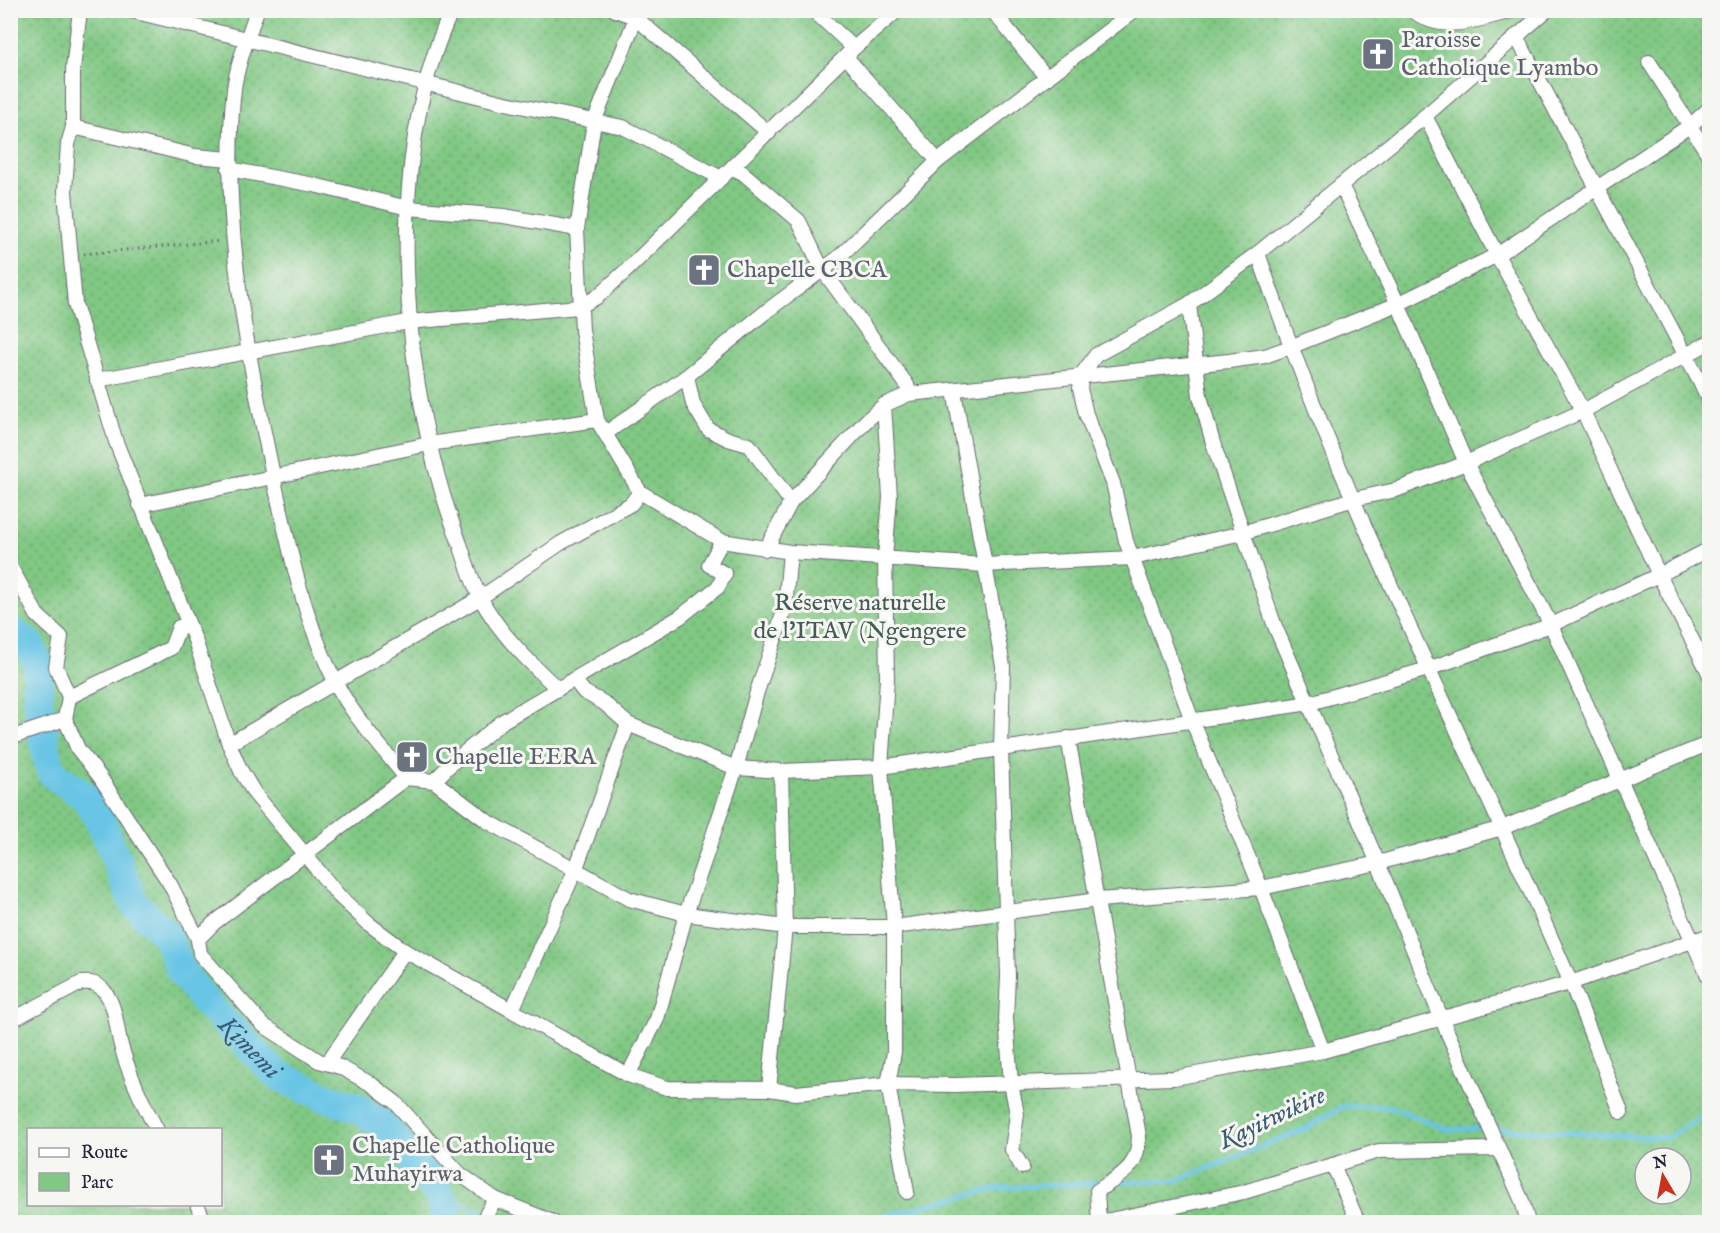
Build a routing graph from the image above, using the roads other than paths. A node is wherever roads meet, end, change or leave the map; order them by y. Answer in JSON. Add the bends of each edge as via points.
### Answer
{"nodes":[{"id":1,"x":80,"y":10,"type":"edge"},
{"id":2,"x":128,"y":10,"type":"edge"},
{"id":3,"x":257,"y":10,"type":"edge"},
{"id":4,"x":452,"y":10,"type":"edge"},
{"id":5,"x":615,"y":10,"type":"edge"},
{"id":6,"x":813,"y":10,"type":"edge"},
{"id":7,"x":898,"y":10,"type":"edge"},
{"id":8,"x":992,"y":10,"type":"edge"},
{"id":9,"x":1135,"y":10,"type":"edge"},
{"id":10,"x":1413,"y":10,"type":"edge"},
{"id":11,"x":1515,"y":10,"type":"edge"},
{"id":12,"x":1547,"y":10,"type":"edge"},
{"id":13,"x":637,"y":14,"type":"edge"},
{"id":14,"x":1516,"y":36,"type":"junction"},
{"id":15,"x":247,"y":42,"type":"junction"},
{"id":16,"x":850,"y":52,"type":"junction"},
{"id":17,"x":1649,"y":62,"type":"dead end"},
{"id":18,"x":1047,"y":78,"type":"junction"},
{"id":19,"x":426,"y":82,"type":"junction"},
{"id":20,"x":1710,"y":108,"type":"edge"},
{"id":21,"x":1425,"y":116,"type":"junction"},
{"id":22,"x":594,"y":122,"type":"junction"},
{"id":23,"x":1691,"y":125,"type":"junction"},
{"id":24,"x":73,"y":127,"type":"junction"},
{"id":25,"x":769,"y":133,"type":"junction"},
{"id":26,"x":1710,"y":157,"type":"edge"},
{"id":27,"x":938,"y":161,"type":"junction"},
{"id":28,"x":230,"y":164,"type":"junction"},
{"id":29,"x":733,"y":168,"type":"junction"},
{"id":30,"x":721,"y":178,"type":"junction"},
{"id":31,"x":1341,"y":185,"type":"junction"},
{"id":32,"x":1597,"y":188,"type":"junction"},
{"id":33,"x":408,"y":207,"type":"junction"},
{"id":34,"x":577,"y":228,"type":"junction"},
{"id":35,"x":1258,"y":253,"type":"junction"},
{"id":36,"x":1497,"y":255,"type":"junction"},
{"id":37,"x":822,"y":269,"type":"junction"},
{"id":38,"x":1189,"y":304,"type":"junction"},
{"id":39,"x":1398,"y":304,"type":"junction"},
{"id":40,"x":579,"y":307,"type":"junction"},
{"id":41,"x":408,"y":322,"type":"junction"},
{"id":42,"x":1710,"y":342,"type":"edge"},
{"id":43,"x":1290,"y":347,"type":"junction"},
{"id":44,"x":249,"y":350,"type":"junction"},
{"id":45,"x":1686,"y":356,"type":"junction"},
{"id":46,"x":1196,"y":365,"type":"junction"},
{"id":47,"x":1082,"y":374,"type":"junction"},
{"id":48,"x":687,"y":376,"type":"junction"},
{"id":49,"x":97,"y":380,"type":"junction"},
{"id":50,"x":954,"y":391,"type":"junction"},
{"id":51,"x":909,"y":394,"type":"junction"},
{"id":52,"x":1710,"y":401,"type":"edge"},
{"id":53,"x":884,"y":405,"type":"junction"},
{"id":54,"x":1583,"y":411,"type":"junction"},
{"id":55,"x":597,"y":420,"type":"junction"},
{"id":56,"x":606,"y":433,"type":"junction"},
{"id":57,"x":429,"y":444,"type":"junction"},
{"id":58,"x":1466,"y":463,"type":"junction"},
{"id":59,"x":273,"y":477,"type":"junction"},
{"id":60,"x":640,"y":492,"type":"junction"},
{"id":61,"x":1354,"y":499,"type":"junction"},
{"id":62,"x":791,"y":502,"type":"junction"},
{"id":63,"x":140,"y":505,"type":"junction"},
{"id":64,"x":1242,"y":533,"type":"junction"},
{"id":65,"x":722,"y":541,"type":"junction"},
{"id":66,"x":766,"y":549,"type":"junction"},
{"id":67,"x":1710,"y":549,"type":"edge"},
{"id":68,"x":790,"y":552,"type":"junction"},
{"id":69,"x":885,"y":558,"type":"junction"},
{"id":70,"x":1133,"y":558,"type":"junction"},
{"id":71,"x":984,"y":565,"type":"junction"},
{"id":72,"x":10,"y":566,"type":"edge"},
{"id":73,"x":1659,"y":575,"type":"junction"},
{"id":74,"x":480,"y":598,"type":"junction"},
{"id":75,"x":189,"y":625,"type":"junction"},
{"id":76,"x":1551,"y":625,"type":"junction"},
{"id":77,"x":1428,"y":669,"type":"junction"},
{"id":78,"x":1710,"y":675,"type":"edge"},
{"id":79,"x":574,"y":679,"type":"junction"},
{"id":80,"x":335,"y":683,"type":"junction"},
{"id":81,"x":558,"y":688,"type":"junction"},
{"id":82,"x":69,"y":697,"type":"junction"},
{"id":83,"x":1310,"y":703,"type":"junction"},
{"id":84,"x":65,"y":719,"type":"junction"},
{"id":85,"x":1192,"y":719,"type":"junction"},
{"id":86,"x":628,"y":724,"type":"junction"},
{"id":87,"x":10,"y":738,"type":"edge"},
{"id":88,"x":1068,"y":738,"type":"junction"},
{"id":89,"x":1710,"y":743,"type":"edge"},
{"id":90,"x":229,"y":744,"type":"junction"},
{"id":91,"x":1001,"y":749,"type":"junction"},
{"id":92,"x":881,"y":766,"type":"junction"},
{"id":93,"x":736,"y":768,"type":"junction"},
{"id":94,"x":781,"y":771,"type":"junction"},
{"id":95,"x":406,"y":778,"type":"junction"},
{"id":96,"x":1619,"y":778,"type":"junction"},
{"id":97,"x":434,"y":781,"type":"junction"},
{"id":98,"x":1502,"y":828,"type":"junction"},
{"id":99,"x":305,"y":855,"type":"junction"},
{"id":100,"x":1378,"y":862,"type":"junction"},
{"id":101,"x":575,"y":871,"type":"junction"},
{"id":102,"x":1261,"y":888,"type":"junction"},
{"id":103,"x":1098,"y":900,"type":"junction"},
{"id":104,"x":686,"y":914,"type":"junction"},
{"id":105,"x":1006,"y":914,"type":"junction"},
{"id":106,"x":785,"y":927,"type":"junction"},
{"id":107,"x":894,"y":927,"type":"junction"},
{"id":108,"x":1710,"y":935,"type":"edge"},
{"id":109,"x":198,"y":939,"type":"junction"},
{"id":110,"x":1693,"y":942,"type":"junction"},
{"id":111,"x":405,"y":951,"type":"junction"},
{"id":112,"x":1710,"y":980,"type":"edge"},
{"id":113,"x":1570,"y":983,"type":"junction"},
{"id":114,"x":512,"y":1010,"type":"junction"},
{"id":115,"x":1442,"y":1020,"type":"junction"},
{"id":116,"x":10,"y":1021,"type":"edge"},
{"id":117,"x":1323,"y":1051,"type":"junction"},
{"id":118,"x":327,"y":1063,"type":"junction"},
{"id":119,"x":628,"y":1075,"type":"junction"},
{"id":120,"x":1129,"y":1080,"type":"junction"},
{"id":121,"x":1011,"y":1083,"type":"junction"},
{"id":122,"x":888,"y":1084,"type":"junction"},
{"id":123,"x":769,"y":1089,"type":"junction"},
{"id":124,"x":1621,"y":1112,"type":"dead end"},
{"id":125,"x":156,"y":1128,"type":"edge"},
{"id":126,"x":1498,"y":1146,"type":"junction"},
{"id":127,"x":1333,"y":1165,"type":"junction"},
{"id":128,"x":1022,"y":1167,"type":"dead end"},
{"id":129,"x":907,"y":1192,"type":"dead end"},
{"id":130,"x":495,"y":1199,"type":"junction"},
{"id":131,"x":198,"y":1206,"type":"edge"},
{"id":132,"x":204,"y":1222,"type":"edge"},
{"id":133,"x":482,"y":1222,"type":"edge"},
{"id":134,"x":553,"y":1222,"type":"edge"},
{"id":135,"x":1099,"y":1222,"type":"edge"},
{"id":136,"x":1358,"y":1222,"type":"edge"},
{"id":137,"x":1528,"y":1222,"type":"edge"}],
"edges":[{"from":1,"to":24,"type":"street","via":[[73,69]]},
{"from":2,"to":15,"type":"street"},
{"from":3,"to":15,"type":"street"},
{"from":4,"to":19,"type":"street"},
{"from":5,"to":13,"type":"street"},
{"from":6,"to":16,"type":"street"},
{"from":7,"to":16,"type":"street"},
{"from":8,"to":18,"type":"street"},
{"from":9,"to":18,"type":"street"},
{"from":10,"to":11,"type":"street","via":[[1434,23],[1457,24]]},
{"from":12,"to":14,"type":"street"},
{"from":13,"to":22,"type":"street"},
{"from":13,"to":25,"type":"street"},
{"from":14,"to":21,"type":"street"},
{"from":14,"to":32,"type":"street"},
{"from":15,"to":19,"type":"street"},
{"from":15,"to":28,"type":"street","via":[[234,86]]},
{"from":16,"to":25,"type":"street"},
{"from":16,"to":27,"type":"street"},
{"from":17,"to":23,"type":"street"},
{"from":18,"to":27,"type":"street"},
{"from":19,"to":22,"type":"street"},
{"from":19,"to":33,"type":"street"},
{"from":20,"to":23,"type":"street"},
{"from":21,"to":31,"type":"street"},
{"from":21,"to":36,"type":"street"},
{"from":22,"to":30,"type":"street","via":[[623,127]]},
{"from":22,"to":34,"type":"street"},
{"from":23,"to":26,"type":"street"},
{"from":23,"to":32,"type":"street"},
{"from":24,"to":28,"type":"street"},
{"from":24,"to":49,"type":"street","via":[[65,191],[70,256],[75,304]]},
{"from":25,"to":29,"type":"street"},
{"from":27,"to":37,"type":"street"},
{"from":28,"to":33,"type":"street"},
{"from":28,"to":44,"type":"street"},
{"from":29,"to":30,"type":"street"},
{"from":29,"to":37,"type":"street","via":[[792,214]]},
{"from":30,"to":40,"type":"street","via":[[597,297]]},
{"from":31,"to":35,"type":"street"},
{"from":31,"to":39,"type":"street"},
{"from":32,"to":36,"type":"street"},
{"from":32,"to":45,"type":"street"},
{"from":33,"to":34,"type":"street"},
{"from":33,"to":41,"type":"street"},
{"from":34,"to":40,"type":"street"},
{"from":35,"to":38,"type":"street"},
{"from":35,"to":43,"type":"street"},
{"from":36,"to":39,"type":"street"},
{"from":36,"to":54,"type":"street"},
{"from":37,"to":48,"type":"street"},
{"from":37,"to":51,"type":"street","via":[[907,385]]},
{"from":38,"to":46,"type":"street"},
{"from":38,"to":47,"type":"street","via":[[1096,355]]},
{"from":39,"to":43,"type":"street"},
{"from":39,"to":58,"type":"street"},
{"from":40,"to":41,"type":"street"},
{"from":40,"to":55,"type":"street"},
{"from":41,"to":44,"type":"street"},
{"from":41,"to":57,"type":"street"},
{"from":42,"to":45,"type":"street"},
{"from":43,"to":46,"type":"street","via":[[1265,356]]},
{"from":43,"to":61,"type":"street"},
{"from":44,"to":49,"type":"street"},
{"from":44,"to":59,"type":"street"},
{"from":45,"to":52,"type":"street"},
{"from":45,"to":54,"type":"street"},
{"from":46,"to":47,"type":"street"},
{"from":46,"to":64,"type":"street","via":[[1213,443]]},
{"from":47,"to":50,"type":"street"},
{"from":47,"to":70,"type":"street","via":[[1080,388],[1086,414],[1113,483]]},
{"from":48,"to":56,"type":"street"},
{"from":48,"to":62,"type":"street","via":[[693,404],[708,429],[749,445]]},
{"from":49,"to":63,"type":"street"},
{"from":50,"to":51,"type":"street"},
{"from":50,"to":71,"type":"street"},
{"from":51,"to":53,"type":"street"},
{"from":53,"to":62,"type":"street"},
{"from":53,"to":69,"type":"street","via":[[890,497]]},
{"from":54,"to":58,"type":"street"},
{"from":54,"to":73,"type":"street"},
{"from":55,"to":56,"type":"street"},
{"from":55,"to":57,"type":"street"},
{"from":56,"to":60,"type":"street"},
{"from":57,"to":59,"type":"street"},
{"from":57,"to":74,"type":"street","via":[[441,495]]},
{"from":58,"to":61,"type":"street","via":[[1396,490]]},
{"from":58,"to":76,"type":"street"},
{"from":59,"to":63,"type":"street"},
{"from":59,"to":80,"type":"street","via":[[293,565]]},
{"from":60,"to":65,"type":"street"},
{"from":60,"to":74,"type":"street","via":[[631,504],[561,543]]},
{"from":61,"to":64,"type":"street"},
{"from":61,"to":77,"type":"street"},
{"from":62,"to":66,"type":"street"},
{"from":63,"to":75,"type":"street"},
{"from":64,"to":70,"type":"street"},
{"from":64,"to":83,"type":"street","via":[[1275,624]]},
{"from":65,"to":66,"type":"street"},
{"from":65,"to":79,"type":"street","via":[[709,565],[726,574],[718,587],[680,617]]},
{"from":66,"to":68,"type":"street"},
{"from":67,"to":73,"type":"street"},
{"from":68,"to":69,"type":"street"},
{"from":68,"to":93,"type":"street","via":[[784,608]]},
{"from":69,"to":71,"type":"street"},
{"from":69,"to":92,"type":"street","via":[[887,679]]},
{"from":70,"to":71,"type":"street"},
{"from":70,"to":85,"type":"street"},
{"from":71,"to":91,"type":"street","via":[[1003,666]]},
{"from":72,"to":82,"type":"street","via":[[37,615],[62,637],[56,667]]},
{"from":73,"to":76,"type":"street"},
{"from":73,"to":78,"type":"street"},
{"from":74,"to":80,"type":"street"},
{"from":74,"to":81,"type":"street","via":[[523,657]]},
{"from":75,"to":82,"type":"street","via":[[179,627],[171,648]]},
{"from":75,"to":90,"type":"street"},
{"from":76,"to":77,"type":"street"},
{"from":76,"to":96,"type":"street"},
{"from":77,"to":83,"type":"street"},
{"from":77,"to":98,"type":"street"},
{"from":79,"to":81,"type":"street"},
{"from":79,"to":86,"type":"street","via":[[584,692]]},
{"from":80,"to":90,"type":"street"},
{"from":80,"to":95,"type":"street"},
{"from":81,"to":97,"type":"street","via":[[503,721]]},
{"from":82,"to":84,"type":"street"},
{"from":83,"to":85,"type":"street"},
{"from":83,"to":100,"type":"street"},
{"from":84,"to":87,"type":"street"},
{"from":84,"to":109,"type":"street","via":[[78,749],[170,884]]},
{"from":85,"to":88,"type":"street"},
{"from":85,"to":102,"type":"street"},
{"from":86,"to":93,"type":"street"},
{"from":86,"to":101,"type":"street"},
{"from":88,"to":91,"type":"street"},
{"from":88,"to":103,"type":"street"},
{"from":89,"to":96,"type":"street"},
{"from":90,"to":99,"type":"street","via":[[255,794]]},
{"from":91,"to":92,"type":"street"},
{"from":91,"to":105,"type":"street"},
{"from":92,"to":94,"type":"street"},
{"from":92,"to":107,"type":"street"},
{"from":93,"to":94,"type":"street"},
{"from":93,"to":104,"type":"street"},
{"from":94,"to":106,"type":"street"},
{"from":95,"to":97,"type":"street"},
{"from":95,"to":99,"type":"street"},
{"from":96,"to":98,"type":"street"},
{"from":96,"to":110,"type":"street"},
{"from":97,"to":101,"type":"street","via":[[487,821]]},
{"from":98,"to":100,"type":"street"},
{"from":98,"to":113,"type":"street"},
{"from":99,"to":109,"type":"street","via":[[214,922]]},
{"from":99,"to":111,"type":"street","via":[[339,896]]},
{"from":100,"to":102,"type":"street"},
{"from":100,"to":115,"type":"street"},
{"from":101,"to":104,"type":"street","via":[[628,899]]},
{"from":101,"to":114,"type":"street"},
{"from":102,"to":103,"type":"street"},
{"from":102,"to":117,"type":"street"},
{"from":103,"to":105,"type":"street"},
{"from":103,"to":120,"type":"street"},
{"from":104,"to":106,"type":"street"},
{"from":104,"to":119,"type":"street","via":[[657,1019]]},
{"from":105,"to":107,"type":"street"},
{"from":105,"to":121,"type":"street","via":[[1006,1019]]},
{"from":106,"to":107,"type":"street"},
{"from":106,"to":123,"type":"street"},
{"from":107,"to":122,"type":"street","via":[[894,1052]]},
{"from":108,"to":110,"type":"street"},
{"from":109,"to":118,"type":"street","via":[[200,954],[263,1025]]},
{"from":110,"to":112,"type":"street"},
{"from":110,"to":113,"type":"street"},
{"from":111,"to":114,"type":"street"},
{"from":111,"to":118,"type":"street"},
{"from":113,"to":115,"type":"street"},
{"from":113,"to":124,"type":"street"},
{"from":114,"to":119,"type":"street"},
{"from":115,"to":117,"type":"street"},
{"from":115,"to":126,"type":"street"},
{"from":116,"to":125,"type":"street","via":[[81,983],[100,986],[111,1003],[121,1049]]},
{"from":117,"to":120,"type":"street","via":[[1173,1078]]},
{"from":118,"to":130,"type":"street","via":[[371,1084],[395,1102],[460,1174]]},
{"from":119,"to":123,"type":"street","via":[[667,1088]]},
{"from":120,"to":121,"type":"street"},
{"from":120,"to":135,"type":"street","via":[[1139,1136],[1138,1153],[1130,1169],[1097,1191]]},
{"from":121,"to":122,"type":"street"},
{"from":121,"to":128,"type":"street","via":[[1017,1114],[1012,1150]]},
{"from":122,"to":123,"type":"street","via":[[796,1093]]},
{"from":122,"to":129,"type":"street"},
{"from":126,"to":127,"type":"street","via":[[1378,1151]]},
{"from":126,"to":137,"type":"street"},
{"from":127,"to":135,"type":"street","via":[[1244,1192]]},
{"from":127,"to":136,"type":"street"},
{"from":130,"to":133,"type":"street"},
{"from":130,"to":134,"type":"street"},
{"from":131,"to":132,"type":"street"}]}
